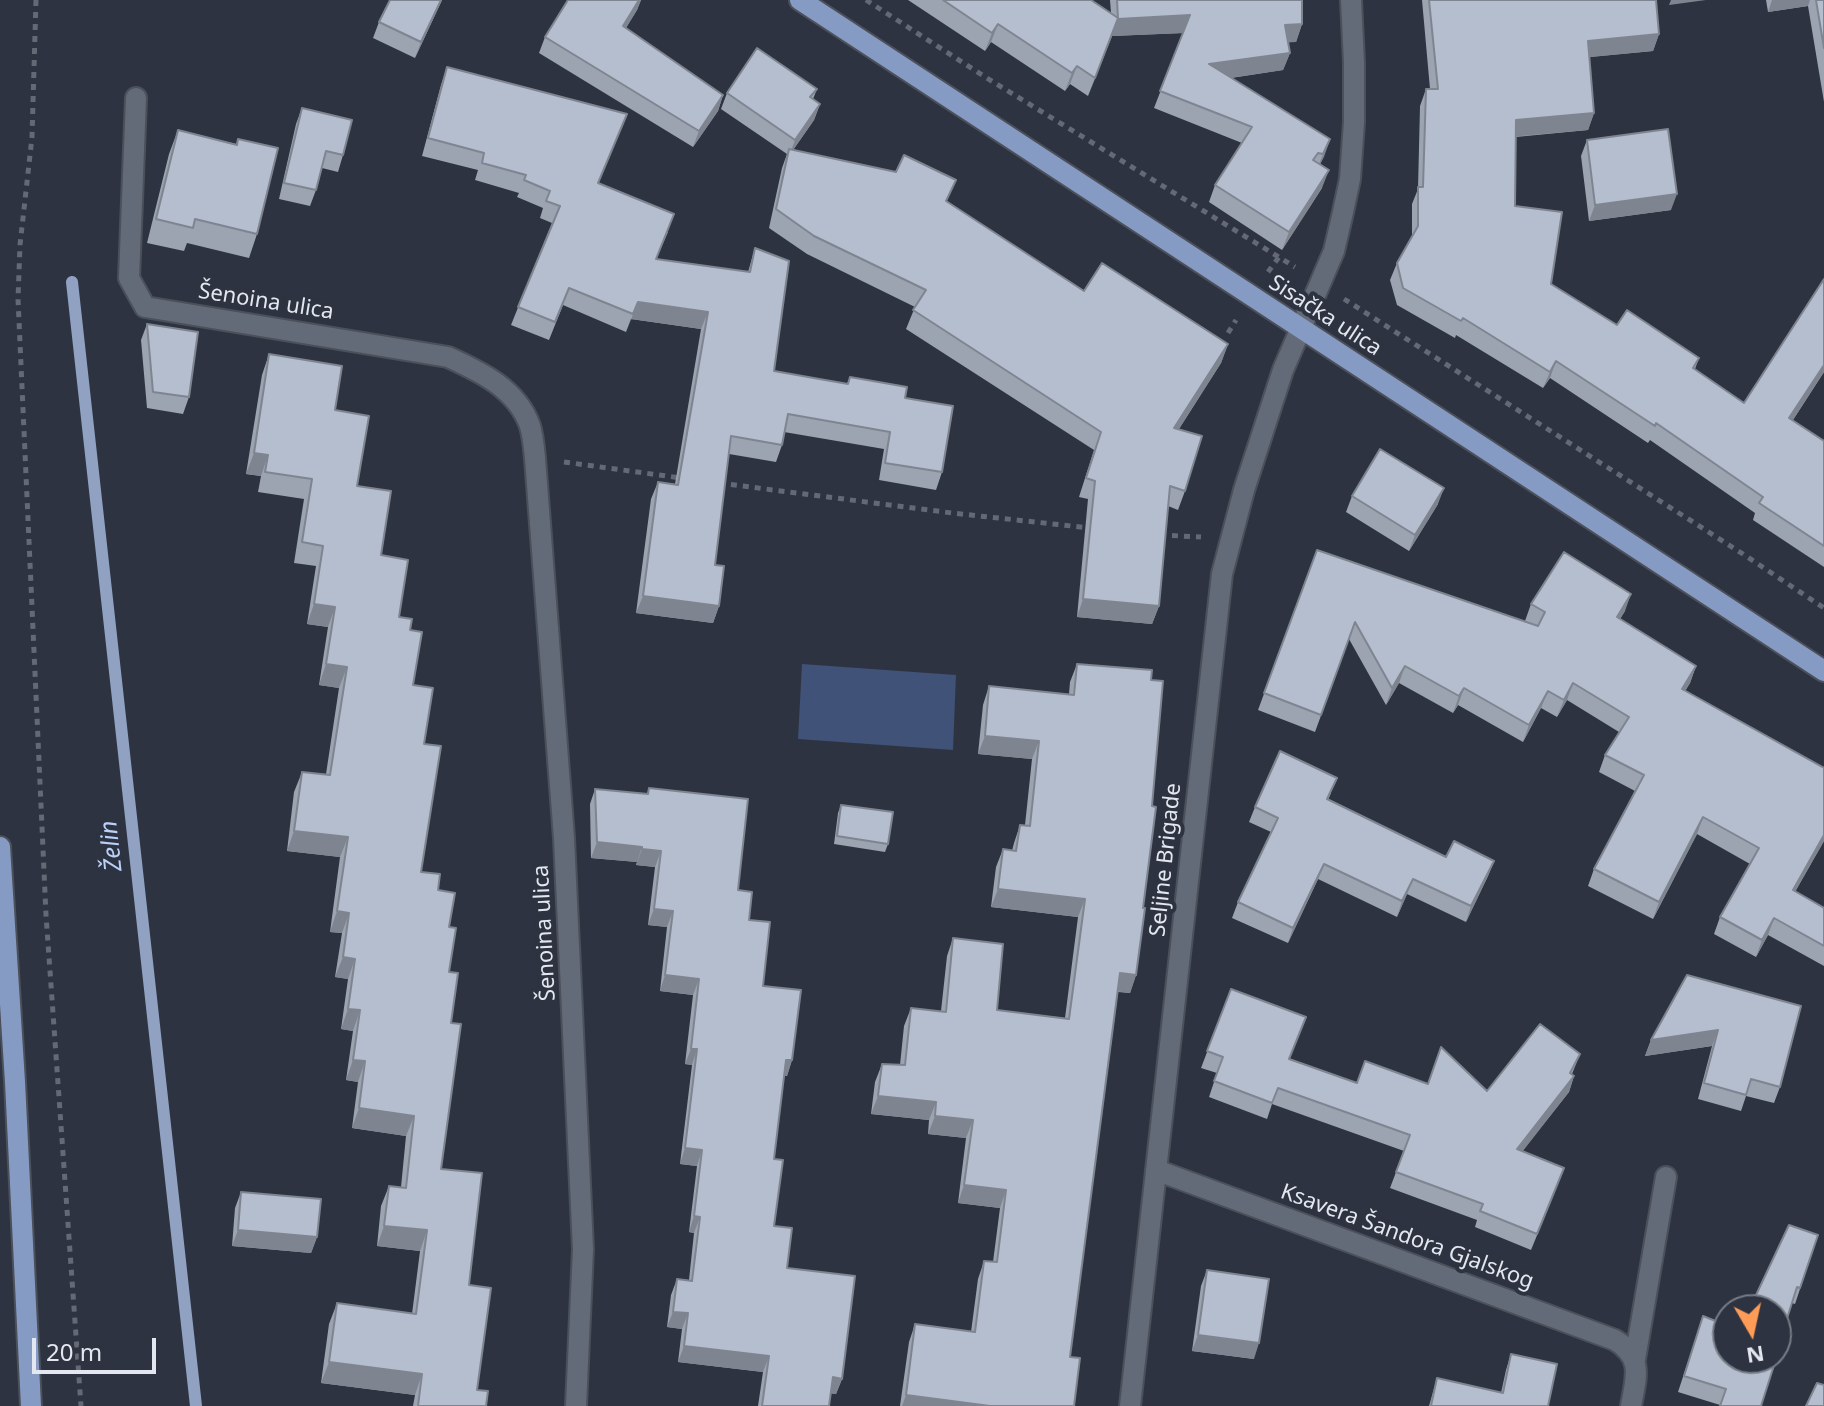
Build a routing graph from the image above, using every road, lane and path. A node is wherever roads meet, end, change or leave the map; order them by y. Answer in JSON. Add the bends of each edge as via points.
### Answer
{"nodes":[{"id":1,"x":36,"y":0,"type":"edge"},
{"id":2,"x":800,"y":0,"type":"edge"},
{"id":3,"x":1351,"y":0,"type":"edge"},
{"id":4,"x":136,"y":98,"type":"dead end"},
{"id":5,"x":1301,"y":330,"type":"junction"},
{"id":6,"x":535,"y":458,"type":"junction"},
{"id":7,"x":690,"y":479,"type":"edge"},
{"id":8,"x":705,"y":481,"type":"edge"},
{"id":9,"x":1090,"y":528,"type":"edge"},
{"id":10,"x":1152,"y":534,"type":"edge"},
{"id":11,"x":1230,"y":540,"type":"junction"},
{"id":12,"x":1824,"y":671,"type":"edge"},
{"id":13,"x":0,"y":847,"type":"edge"},
{"id":14,"x":1156,"y":1170,"type":"junction"},
{"id":15,"x":1666,"y":1177,"type":"dead end"},
{"id":16,"x":1635,"y":1359,"type":"junction"},
{"id":17,"x":31,"y":1406,"type":"edge"},
{"id":18,"x":81,"y":1406,"type":"edge"},
{"id":19,"x":576,"y":1406,"type":"edge"},
{"id":20,"x":1130,"y":1406,"type":"edge"},
{"id":21,"x":1631,"y":1406,"type":"edge"}],
"edges":[{"from":1,"to":18,"type":"path","via":[[32,137],[18,299],[46,915]]},
{"from":2,"to":5,"type":"main road","name":"Sisačka ulica"},
{"from":3,"to":5,"type":"street","name":"Seljine Brigade","via":[[1350,179],[1334,251]]},
{"from":4,"to":6,"type":"street","name":"Šenoina ulica","via":[[129,278],[145,307],[448,357],[501,386],[518,403],[530,427]]},
{"from":5,"to":11,"type":"street","name":"Seljine Brigade","via":[[1283,370]]},
{"from":5,"to":12,"type":"main road","name":"Sisačka ulica"},
{"from":6,"to":7,"type":"path"},
{"from":6,"to":19,"type":"street","name":"Šenoina ulica","via":[[564,838],[582,1233]]},
{"from":8,"to":9,"type":"path"},
{"from":10,"to":11,"type":"path"},
{"from":11,"to":14,"type":"street","name":"Seljine Brigade"},
{"from":13,"to":17,"type":"main road"},
{"from":14,"to":16,"type":"street","name":"Ksavera Šandora Gjalskog","via":[[1615,1340]]},
{"from":14,"to":20,"type":"street","name":"Seljine Brigade"},
{"from":15,"to":16,"type":"street"},
{"from":16,"to":21,"type":"street"}]}
